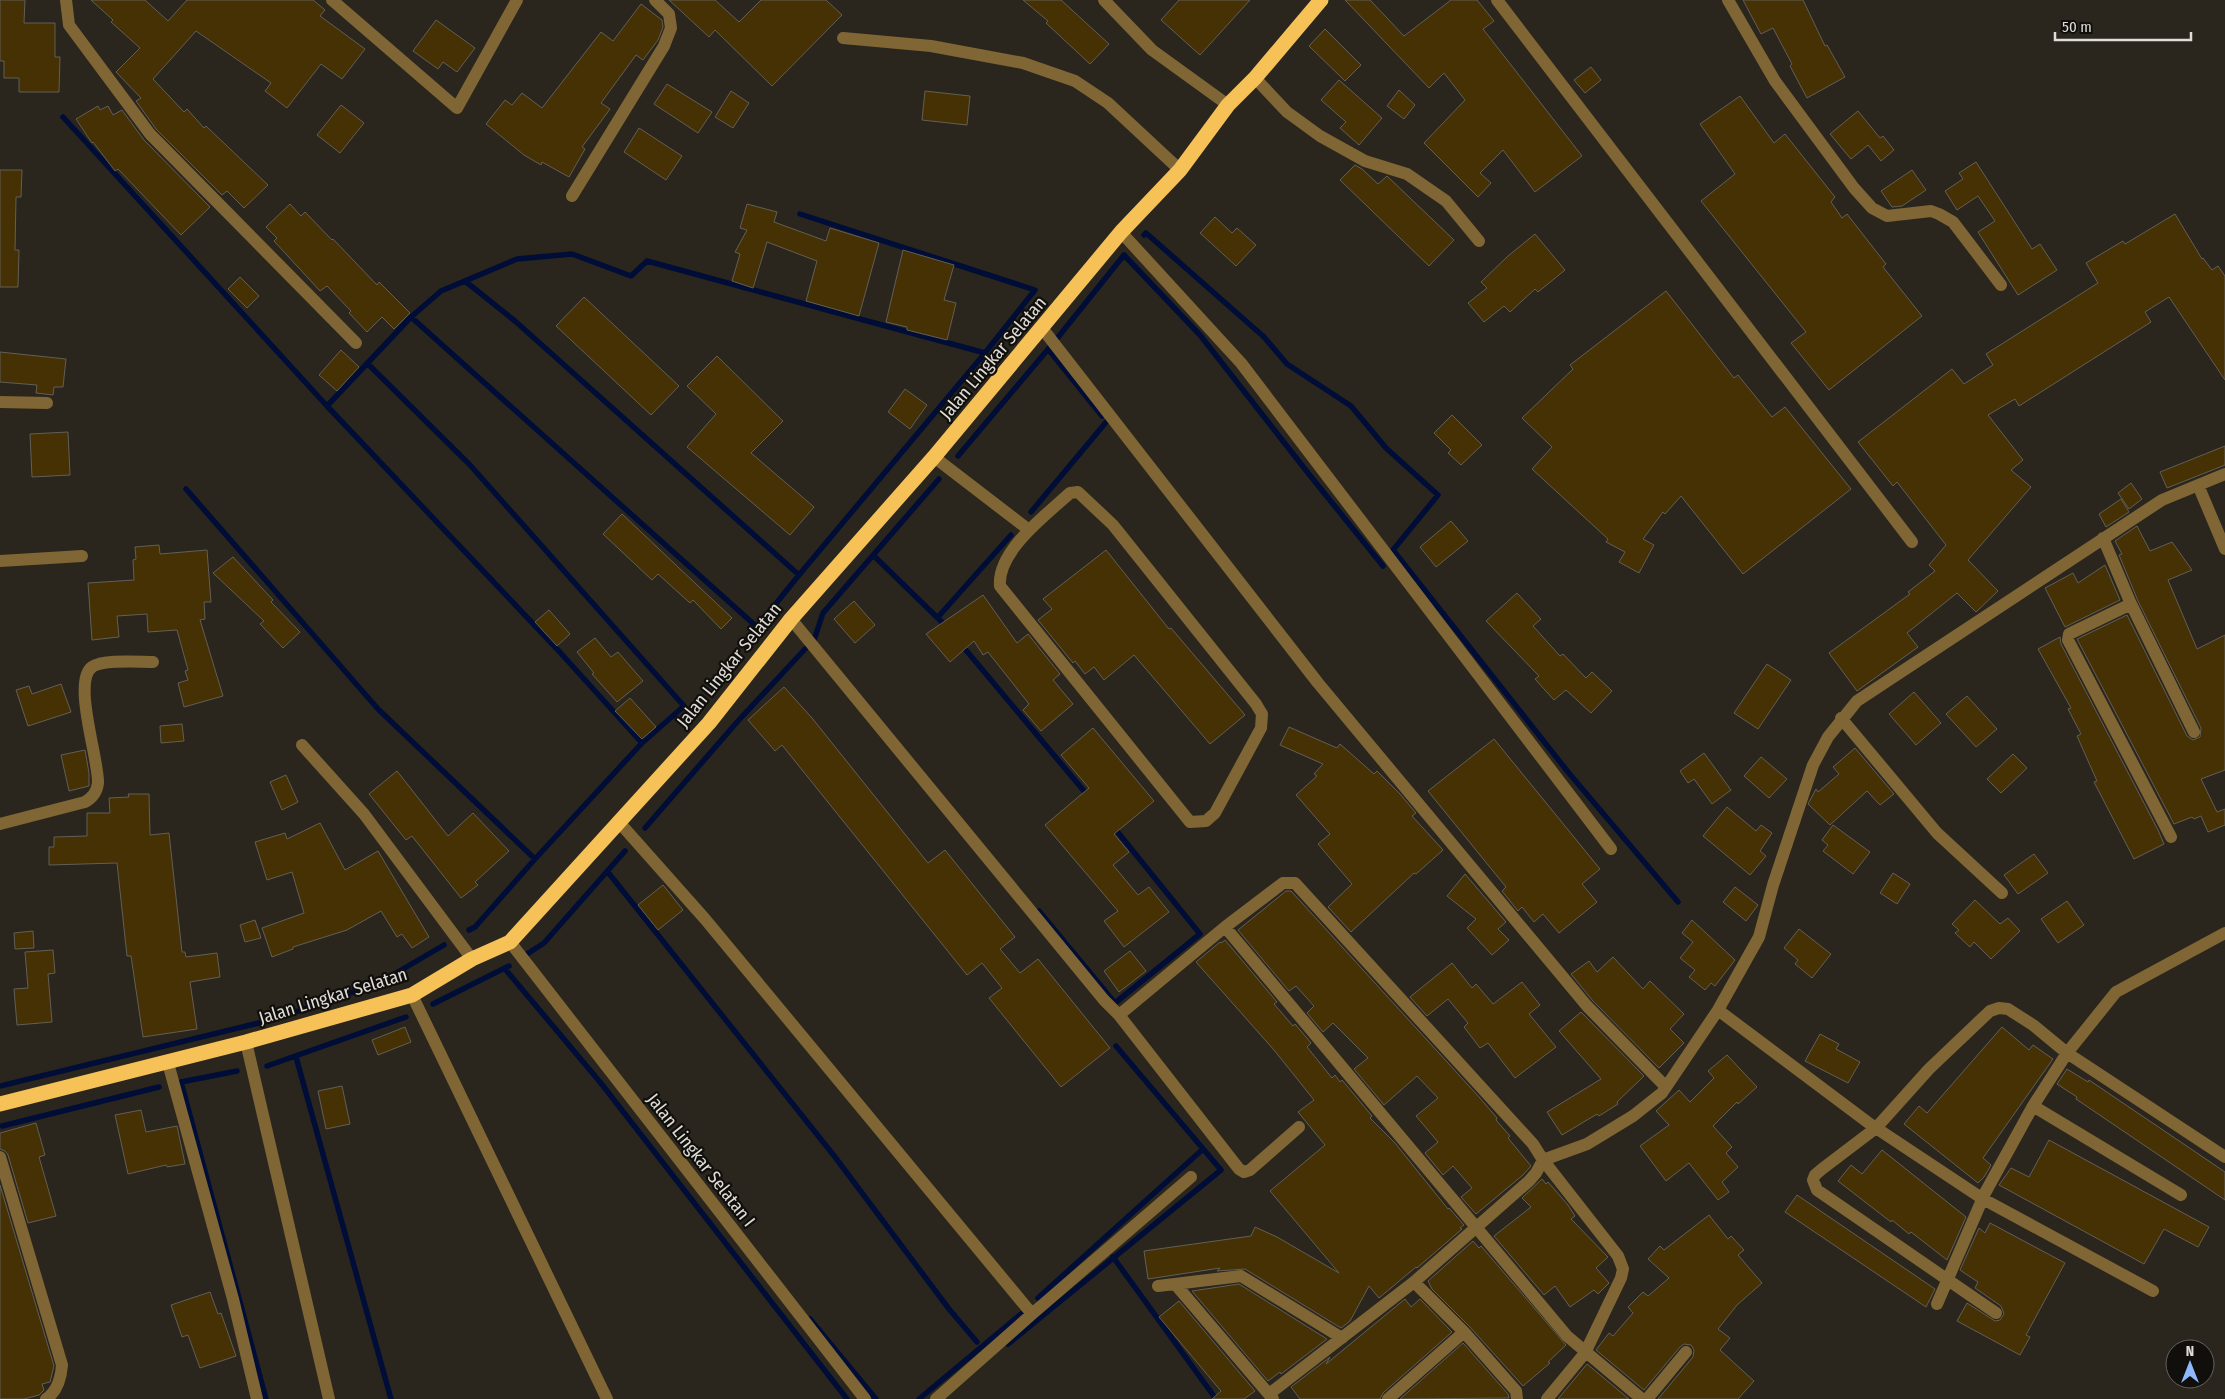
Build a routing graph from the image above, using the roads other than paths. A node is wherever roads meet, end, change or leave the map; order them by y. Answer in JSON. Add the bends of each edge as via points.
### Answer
{"nodes":[{"id":1,"x":66,"y":0,"type":"edge"},
{"id":2,"x":332,"y":0,"type":"edge"},
{"id":3,"x":517,"y":0,"type":"edge"},
{"id":4,"x":655,"y":0,"type":"edge"},
{"id":5,"x":1104,"y":0,"type":"edge"},
{"id":6,"x":1321,"y":0,"type":"edge"},
{"id":7,"x":1497,"y":0,"type":"edge"},
{"id":8,"x":1728,"y":0,"type":"edge"},
{"id":9,"x":843,"y":38,"type":"dead end"},
{"id":10,"x":1255,"y":78,"type":"junction"},
{"id":11,"x":1228,"y":105,"type":"junction"},
{"id":12,"x":1180,"y":170,"type":"junction"},
{"id":13,"x":572,"y":196,"type":"dead end"},
{"id":14,"x":1121,"y":232,"type":"junction"},
{"id":15,"x":1479,"y":241,"type":"dead end"},
{"id":16,"x":2001,"y":285,"type":"dead end"},
{"id":17,"x":1042,"y":328,"type":"junction"},
{"id":18,"x":356,"y":343,"type":"dead end"},
{"id":19,"x":0,"y":402,"type":"edge"},
{"id":20,"x":47,"y":403,"type":"dead end"},
{"id":21,"x":934,"y":457,"type":"junction"},
{"id":22,"x":2225,"y":474,"type":"edge"},
{"id":23,"x":2198,"y":485,"type":"junction"},
{"id":24,"x":1029,"y":530,"type":"junction"},
{"id":25,"x":2103,"y":538,"type":"junction"},
{"id":26,"x":1912,"y":542,"type":"dead end"},
{"id":27,"x":2225,"y":549,"type":"edge"},
{"id":28,"x":82,"y":556,"type":"dead end"},
{"id":29,"x":0,"y":561,"type":"edge"},
{"id":30,"x":2131,"y":604,"type":"junction"},
{"id":31,"x":791,"y":619,"type":"junction"},
{"id":32,"x":153,"y":662,"type":"dead end"},
{"id":33,"x":1841,"y":718,"type":"junction"},
{"id":34,"x":2194,"y":732,"type":"dead end"},
{"id":35,"x":302,"y":744,"type":"dead end"},
{"id":36,"x":618,"y":821,"type":"junction"},
{"id":37,"x":0,"y":824,"type":"edge"},
{"id":38,"x":2171,"y":837,"type":"dead end"},
{"id":39,"x":1611,"y":849,"type":"dead end"},
{"id":40,"x":2002,"y":893,"type":"dead end"},
{"id":41,"x":1225,"y":927,"type":"junction"},
{"id":42,"x":2225,"y":933,"type":"edge"},
{"id":43,"x":510,"y":942,"type":"junction"},
{"id":44,"x":472,"y":959,"type":"junction"},
{"id":45,"x":412,"y":994,"type":"junction"},
{"id":46,"x":1718,"y":1010,"type":"junction"},
{"id":47,"x":1119,"y":1015,"type":"junction"},
{"id":48,"x":246,"y":1042,"type":"junction"},
{"id":49,"x":2068,"y":1054,"type":"junction"},
{"id":50,"x":168,"y":1063,"type":"junction"},
{"id":51,"x":1666,"y":1088,"type":"junction"},
{"id":52,"x":0,"y":1104,"type":"edge"},
{"id":53,"x":2033,"y":1106,"type":"junction"},
{"id":54,"x":1873,"y":1126,"type":"junction"},
{"id":55,"x":1298,"y":1128,"type":"dead end"},
{"id":56,"x":0,"y":1157,"type":"edge"},
{"id":57,"x":2225,"y":1157,"type":"edge"},
{"id":58,"x":1543,"y":1160,"type":"junction"},
{"id":59,"x":1191,"y":1177,"type":"dead end"},
{"id":60,"x":2181,"y":1196,"type":"dead end"},
{"id":61,"x":1983,"y":1199,"type":"junction"},
{"id":62,"x":1476,"y":1227,"type":"junction"},
{"id":63,"x":1948,"y":1279,"type":"junction"},
{"id":64,"x":1414,"y":1282,"type":"junction"},
{"id":65,"x":1176,"y":1284,"type":"junction"},
{"id":66,"x":1158,"y":1286,"type":"dead end"},
{"id":67,"x":2153,"y":1290,"type":"dead end"},
{"id":68,"x":1937,"y":1304,"type":"dead end"},
{"id":69,"x":1996,"y":1313,"type":"dead end"},
{"id":70,"x":1032,"y":1314,"type":"junction"},
{"id":71,"x":1464,"y":1332,"type":"junction"},
{"id":72,"x":1342,"y":1338,"type":"junction"},
{"id":73,"x":1583,"y":1351,"type":"junction"},
{"id":74,"x":1686,"y":1352,"type":"dead end"},
{"id":75,"x":1272,"y":1396,"type":"edge"},
{"id":76,"x":46,"y":1399,"type":"edge"},
{"id":77,"x":257,"y":1399,"type":"edge"},
{"id":78,"x":329,"y":1399,"type":"edge"},
{"id":79,"x":607,"y":1399,"type":"edge"},
{"id":80,"x":865,"y":1399,"type":"edge"},
{"id":81,"x":936,"y":1399,"type":"edge"},
{"id":82,"x":1388,"y":1399,"type":"edge"},
{"id":83,"x":1517,"y":1399,"type":"edge"},
{"id":84,"x":1547,"y":1399,"type":"edge"},
{"id":85,"x":1642,"y":1399,"type":"edge"},
{"id":86,"x":1647,"y":1399,"type":"edge"}],
"edges":[{"from":1,"to":18,"type":"street","via":[[69,25],[150,134]]},
{"from":2,"to":3,"type":"street","via":[[457,108]]},
{"from":4,"to":13,"type":"street","via":[[669,14],[671,28],[664,46]]},
{"from":5,"to":11,"type":"street","via":[[1152,50]]},
{"from":6,"to":10,"type":"highway","name":"Jalan Lingkar Selatan"},
{"from":7,"to":26,"type":"street"},
{"from":8,"to":16,"type":"street","via":[[1775,81],[1872,208],[1887,216],[1931,212],[1946,217]]},
{"from":9,"to":12,"type":"street","via":[[931,46],[1023,64],[1075,81],[1108,102]]},
{"from":10,"to":11,"type":"highway","name":"Jalan Lingkar Selatan"},
{"from":10,"to":15,"type":"street","via":[[1287,112],[1320,136],[1365,161],[1407,174],[1446,201]]},
{"from":11,"to":12,"type":"highway","name":"Jalan Lingkar Selatan"},
{"from":12,"to":14,"type":"highway","name":"Jalan Lingkar Selatan"},
{"from":14,"to":17,"type":"highway","name":"Jalan Lingkar Selatan"},
{"from":14,"to":39,"type":"street","via":[[1241,363]]},
{"from":17,"to":21,"type":"highway","name":"Jalan Lingkar Selatan"},
{"from":17,"to":51,"type":"street","via":[[1318,684],[1587,1006]]},
{"from":19,"to":20,"type":"street"},
{"from":21,"to":24,"type":"street"},
{"from":21,"to":31,"type":"highway","name":"Jalan Lingkar Selatan"},
{"from":22,"to":23,"type":"street"},
{"from":23,"to":25,"type":"street","via":[[2162,500]]},
{"from":23,"to":27,"type":"street"},
{"from":24,"to":24,"type":"street","via":[[1070,493],[1078,492],[1113,525],[1256,704],[1262,714],[1261,728],[1215,813],[1206,821],[1190,822],[1000,586],[999,575],[1008,556]]},
{"from":25,"to":30,"type":"street"},
{"from":25,"to":33,"type":"street","via":[[1857,701]]},
{"from":28,"to":29,"type":"street"},
{"from":30,"to":34,"type":"street"},
{"from":30,"to":38,"type":"street","via":[[2069,634],[2068,640]]},
{"from":31,"to":36,"type":"highway","name":"Jalan Lingkar Selatan","via":[[708,723]]},
{"from":31,"to":47,"type":"street"},
{"from":32,"to":37,"type":"street","via":[[103,663],[93,666],[85,678],[98,783],[91,798]]},
{"from":33,"to":40,"type":"street","via":[[1937,833]]},
{"from":33,"to":46,"type":"street","via":[[1813,765],[1759,937]]},
{"from":35,"to":44,"type":"street","via":[[364,814]]},
{"from":36,"to":43,"type":"highway","name":"Jalan Lingkar Selatan"},
{"from":36,"to":70,"type":"street","via":[[706,919]]},
{"from":41,"to":47,"type":"street"},
{"from":41,"to":58,"type":"street","via":[[1282,883],[1295,883],[1533,1144]]},
{"from":41,"to":62,"type":"street"},
{"from":42,"to":49,"type":"street","via":[[2116,992]]},
{"from":43,"to":44,"type":"highway","name":"Jalan Lingkar Selatan"},
{"from":43,"to":80,"type":"street","name":"Jalan Lingkar Selatan I"},
{"from":44,"to":45,"type":"highway","name":"Jalan Lingkar Selatan"},
{"from":45,"to":48,"type":"highway","name":"Jalan Lingkar Selatan"},
{"from":45,"to":79,"type":"street"},
{"from":46,"to":51,"type":"street"},
{"from":46,"to":54,"type":"street"},
{"from":47,"to":55,"type":"street","via":[[1239,1169],[1244,1172],[1250,1170]]},
{"from":48,"to":50,"type":"highway","name":"Jalan Lingkar Selatan"},
{"from":48,"to":78,"type":"street"},
{"from":49,"to":53,"type":"street"},
{"from":49,"to":54,"type":"street","via":[[2008,1009],[1990,1011]]},
{"from":49,"to":57,"type":"street"},
{"from":50,"to":52,"type":"highway","name":"Jalan Lingkar Selatan"},
{"from":50,"to":77,"type":"street"},
{"from":51,"to":58,"type":"street","via":[[1633,1116],[1587,1144]]},
{"from":53,"to":60,"type":"street"},
{"from":53,"to":61,"type":"street"},
{"from":54,"to":61,"type":"street"},
{"from":54,"to":63,"type":"street","via":[[1815,1175],[1814,1185]]},
{"from":56,"to":76,"type":"street","via":[[62,1365],[60,1381]]},
{"from":58,"to":62,"type":"street","via":[[1529,1181]]},
{"from":58,"to":73,"type":"street","via":[[1622,1263],[1621,1278]]},
{"from":59,"to":70,"type":"street"},
{"from":61,"to":63,"type":"street"},
{"from":61,"to":67,"type":"street"},
{"from":62,"to":64,"type":"street"},
{"from":62,"to":73,"type":"street"},
{"from":63,"to":68,"type":"street"},
{"from":63,"to":69,"type":"street"},
{"from":64,"to":71,"type":"street"},
{"from":64,"to":72,"type":"street"},
{"from":65,"to":66,"type":"street"},
{"from":65,"to":72,"type":"street","via":[[1241,1276]]},
{"from":65,"to":75,"type":"street"},
{"from":70,"to":81,"type":"street"},
{"from":71,"to":82,"type":"street"},
{"from":71,"to":83,"type":"street","via":[[1516,1391]]},
{"from":72,"to":75,"type":"street"},
{"from":73,"to":84,"type":"street"},
{"from":73,"to":85,"type":"street"},
{"from":74,"to":86,"type":"street"}]}
